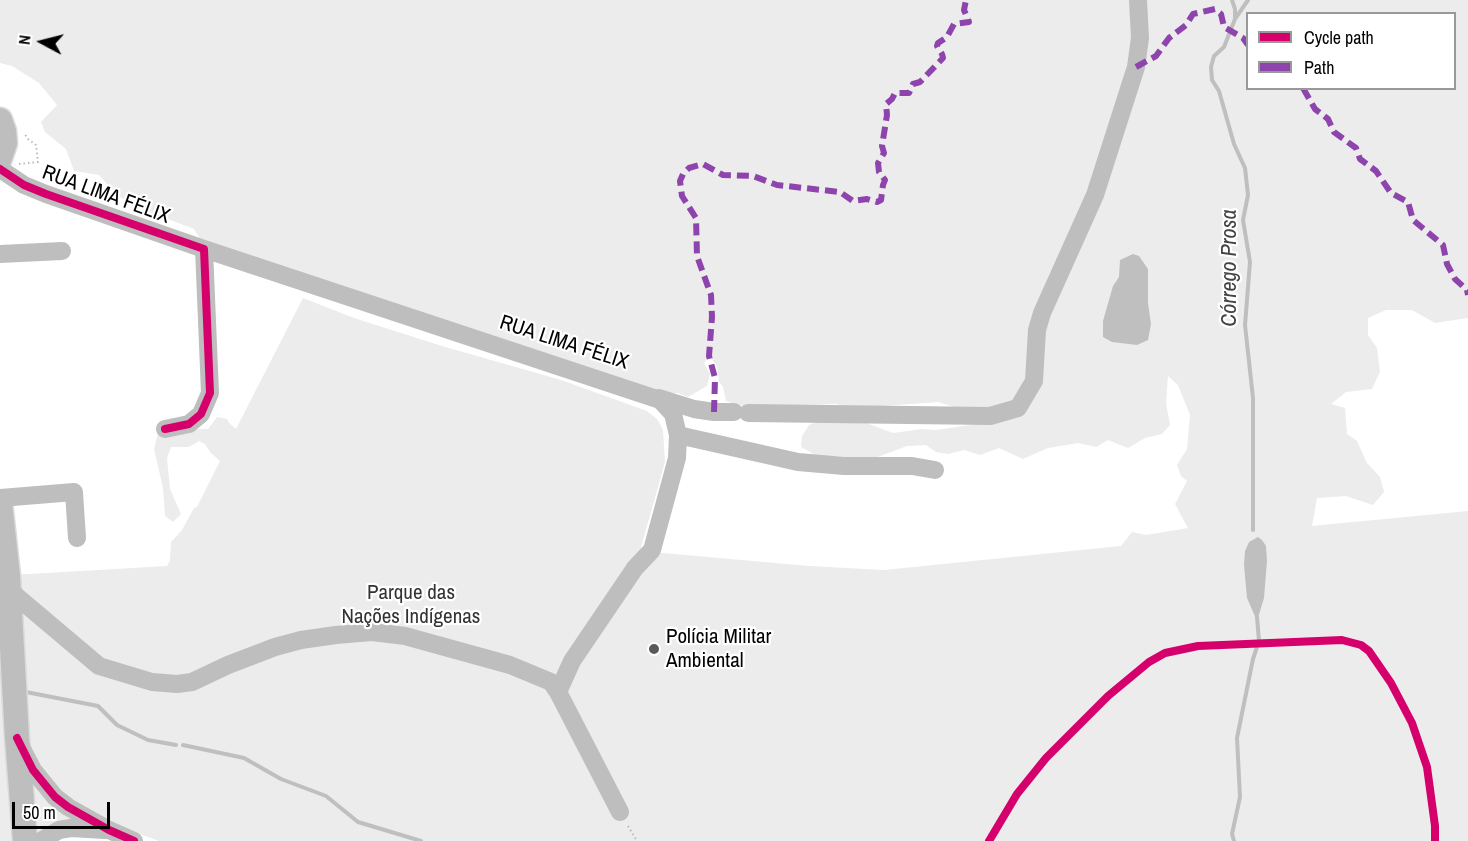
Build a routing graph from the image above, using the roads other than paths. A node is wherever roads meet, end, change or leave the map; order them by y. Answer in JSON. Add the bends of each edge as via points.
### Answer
{"nodes":[{"id":1,"x":1138,"y":0,"type":"edge"},
{"id":2,"x":11,"y":124,"type":"edge"},
{"id":3,"x":5,"y":164,"type":"edge"},
{"id":4,"x":204,"y":249,"type":"junction"},
{"id":5,"x":62,"y":251,"type":"dead end"},
{"id":6,"x":0,"y":254,"type":"edge"},
{"id":7,"x":652,"y":395,"type":"junction"},
{"id":8,"x":165,"y":429,"type":"dead end"},
{"id":9,"x":678,"y":435,"type":"junction"},
{"id":10,"x":934,"y":470,"type":"dead end"},
{"id":11,"x":0,"y":498,"type":"edge"},
{"id":12,"x":0,"y":503,"type":"edge"},
{"id":13,"x":77,"y":538,"type":"dead end"},
{"id":14,"x":9,"y":590,"type":"junction"},
{"id":15,"x":558,"y":692,"type":"junction"},
{"id":16,"x":17,"y":738,"type":"junction"},
{"id":17,"x":620,"y":812,"type":"road end"},
{"id":18,"x":109,"y":831,"type":"junction"},
{"id":19,"x":25,"y":841,"type":"edge"},
{"id":20,"x":41,"y":841,"type":"edge"},
{"id":21,"x":134,"y":841,"type":"edge"}],
"edges":[{"from":1,"to":7,"type":"street","via":[[1140,38],[1136,67],[1095,195],[1042,313],[1034,381],[1018,408],[990,416],[741,412],[694,409]]},
{"from":2,"to":3,"type":"main road","via":[[4,131]]},
{"from":3,"to":4,"type":"street","name":"RUA LIMA FÉLIX","via":[[24,185]]},
{"from":4,"to":7,"type":"street","name":"RUA LIMA FÉLIX"},
{"from":4,"to":8,"type":"street","via":[[210,393],[201,414],[189,424]]},
{"from":5,"to":6,"type":"street"},
{"from":7,"to":9,"type":"street","name":"RUA LIMA FÉLIX","via":[[673,414]]},
{"from":9,"to":10,"type":"street","via":[[798,462]]},
{"from":9,"to":15,"type":"street","name":"RUA LIMA FÉLIX","via":[[677,458],[652,550],[635,568],[572,661]]},
{"from":11,"to":13,"type":"street","via":[[74,492]]},
{"from":12,"to":14,"type":"main road"},
{"from":14,"to":15,"type":"street","via":[[99,666],[152,682],[192,682],[275,647],[325,636],[372,632],[405,636],[510,665],[551,682]]},
{"from":14,"to":16,"type":"main road"},
{"from":15,"to":17,"type":"street"},
{"from":16,"to":18,"type":"street","via":[[33,770],[55,797]]},
{"from":16,"to":19,"type":"main road"},
{"from":18,"to":20,"type":"street","via":[[71,828]]},
{"from":18,"to":21,"type":"street"}]}
